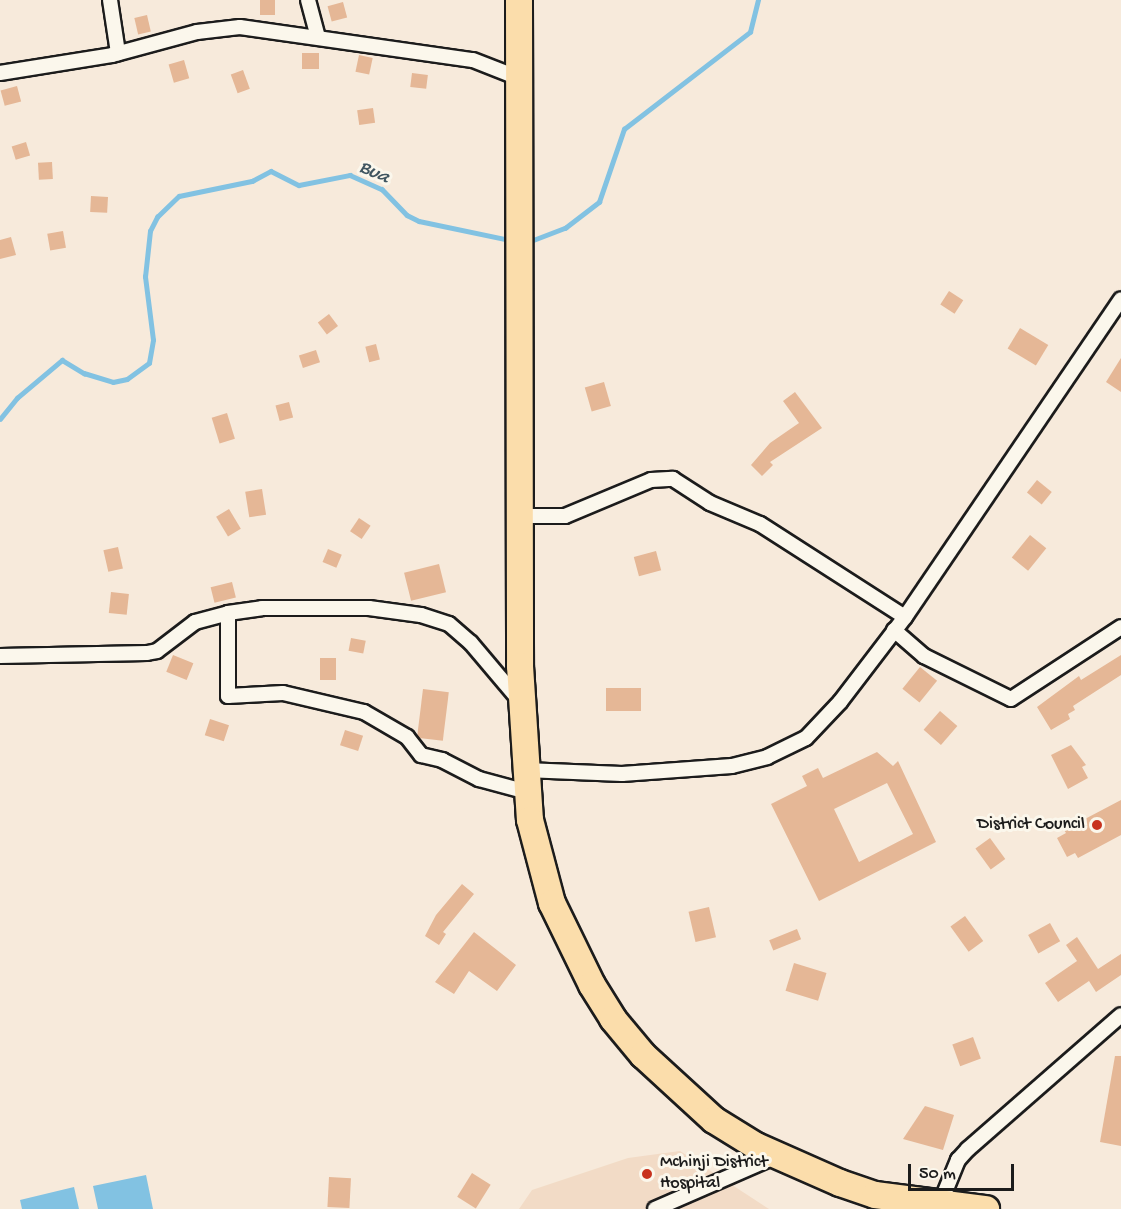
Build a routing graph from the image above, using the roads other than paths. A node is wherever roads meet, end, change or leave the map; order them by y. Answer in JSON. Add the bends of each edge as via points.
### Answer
{"nodes":[{"id":1,"x":110,"y":0,"type":"edge"},
{"id":2,"x":308,"y":0,"type":"edge"},
{"id":3,"x":519,"y":0,"type":"edge"},
{"id":4,"x":318,"y":37,"type":"junction"},
{"id":5,"x":118,"y":53,"type":"junction"},
{"id":6,"x":0,"y":73,"type":"edge"},
{"id":7,"x":519,"y":78,"type":"junction"},
{"id":8,"x":1121,"y":299,"type":"edge"},
{"id":9,"x":520,"y":516,"type":"junction"},
{"id":10,"x":228,"y":613,"type":"junction"},
{"id":11,"x":905,"y":617,"type":"junction"},
{"id":12,"x":1121,"y":627,"type":"edge"},
{"id":13,"x":894,"y":630,"type":"junction"},
{"id":14,"x":0,"y":656,"type":"edge"},
{"id":15,"x":522,"y":703,"type":"junction"},
{"id":16,"x":526,"y":781,"type":"junction"},
{"id":17,"x":1121,"y":1015,"type":"edge"},
{"id":18,"x":777,"y":1156,"type":"junction"},
{"id":19,"x":940,"y":1203,"type":"junction"},
{"id":20,"x":973,"y":1208,"type":"edge"},
{"id":21,"x":655,"y":1209,"type":"edge"}],
"edges":[{"from":1,"to":5,"type":"street"},
{"from":2,"to":4,"type":"street"},
{"from":3,"to":7,"type":"highway"},
{"from":4,"to":5,"type":"street","via":[[229,28]]},
{"from":4,"to":7,"type":"street","via":[[473,60]]},
{"from":5,"to":6,"type":"street"},
{"from":7,"to":9,"type":"highway"},
{"from":8,"to":11,"type":"street"},
{"from":9,"to":11,"type":"street","via":[[566,516],[651,480],[673,479],[710,503],[760,524]]},
{"from":9,"to":15,"type":"highway"},
{"from":10,"to":14,"type":"street","via":[[195,622],[157,651],[147,653]]},
{"from":10,"to":15,"type":"street","via":[[324,606],[421,615],[449,624],[471,643]]},
{"from":10,"to":16,"type":"street","via":[[228,696],[283,693],[364,712],[407,737],[421,755],[442,760],[479,779]]},
{"from":11,"to":13,"type":"street"},
{"from":12,"to":13,"type":"street","via":[[1011,699],[924,656]]},
{"from":13,"to":16,"type":"street","via":[[840,702],[806,738],[767,757],[732,766]]},
{"from":15,"to":16,"type":"highway"},
{"from":16,"to":18,"type":"highway","via":[[539,860],[552,903],[613,1019],[643,1055],[714,1120]]},
{"from":17,"to":19,"type":"street","via":[[968,1149],[958,1160]]},
{"from":18,"to":19,"type":"highway","via":[[875,1195]]},
{"from":18,"to":21,"type":"street"},
{"from":19,"to":20,"type":"highway"}]}
